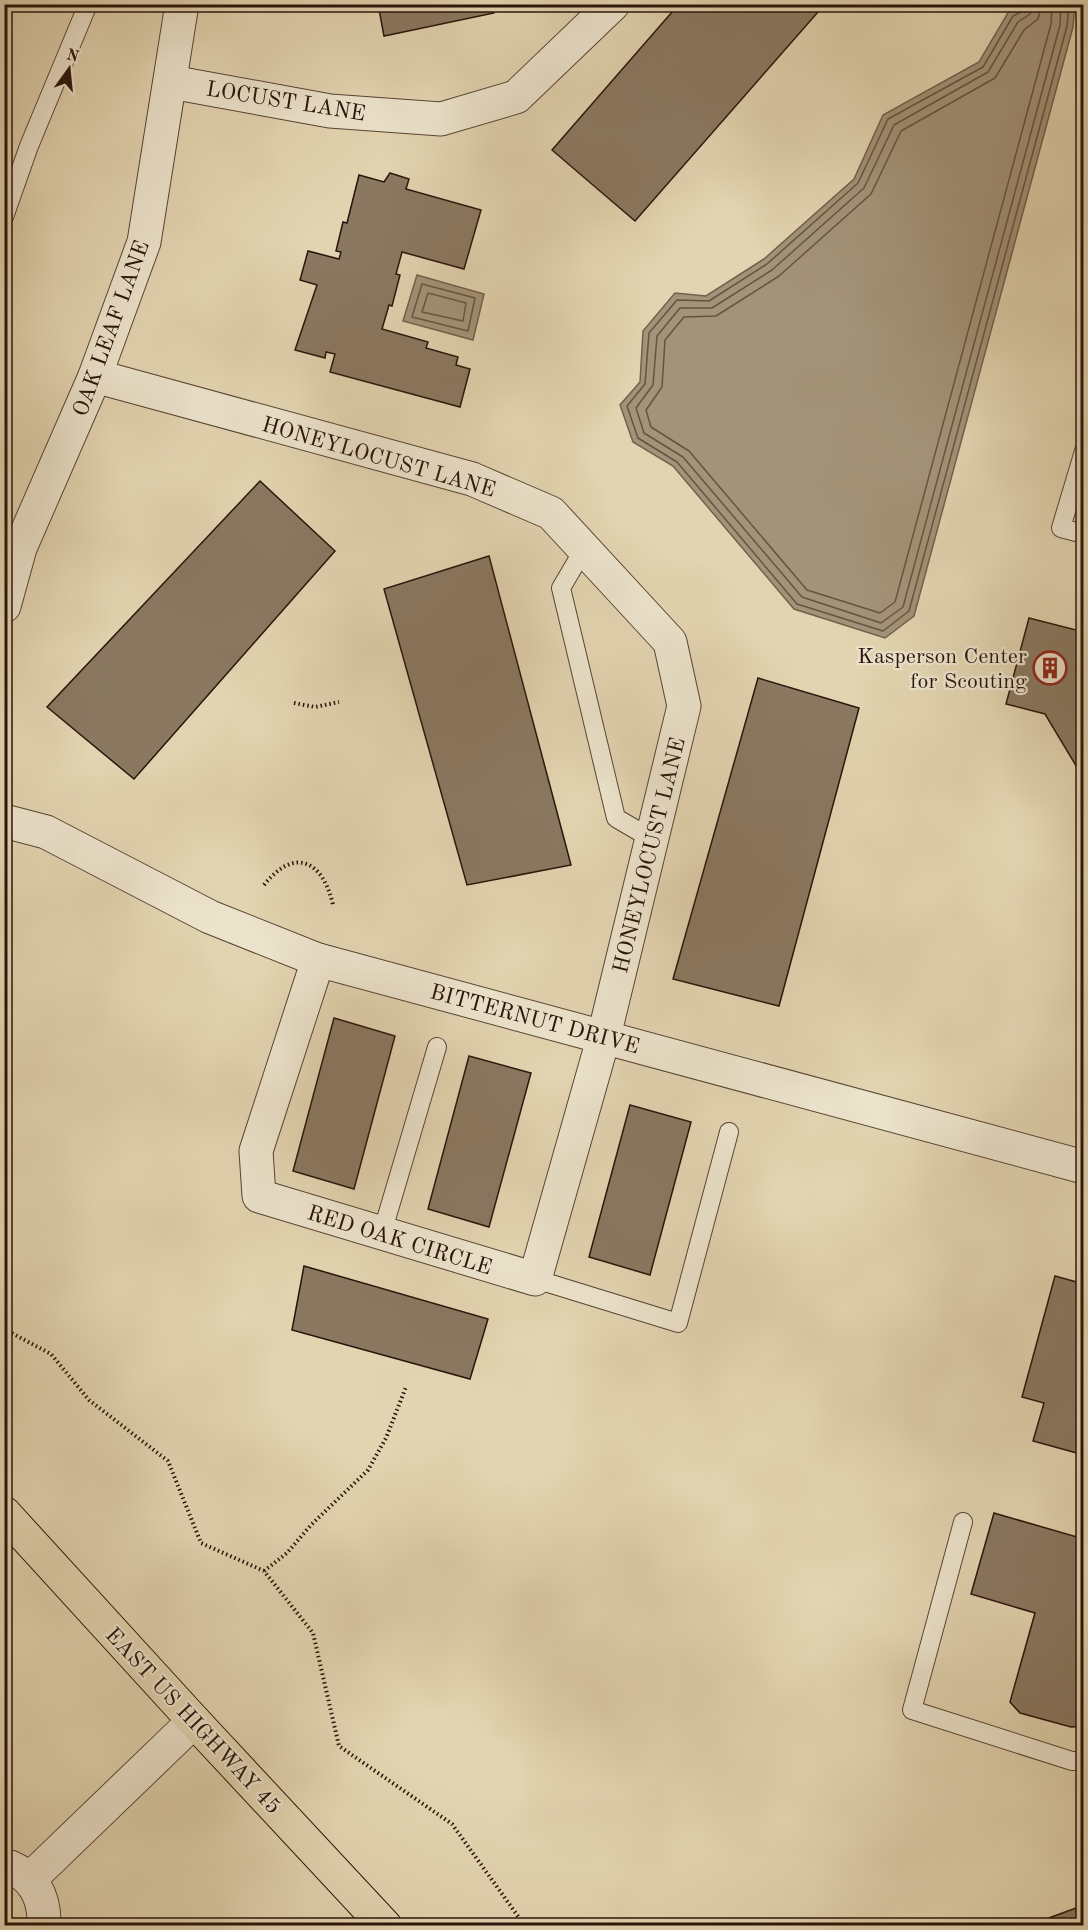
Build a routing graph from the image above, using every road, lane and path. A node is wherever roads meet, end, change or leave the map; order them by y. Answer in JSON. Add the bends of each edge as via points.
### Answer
{"nodes":[{"id":1,"x":88,"y":4,"type":"edge"},
{"id":2,"x":182,"y":4,"type":"edge"},
{"id":3,"x":613,"y":4,"type":"edge"},
{"id":4,"x":171,"y":82,"type":"junction"},
{"id":5,"x":10,"y":177,"type":"edge"},
{"id":6,"x":4,"y":217,"type":"edge"},
{"id":7,"x":95,"y":376,"type":"junction"},
{"id":8,"x":1083,"y":451,"type":"edge"},
{"id":9,"x":1083,"y":534,"type":"edge"},
{"id":10,"x":584,"y":549,"type":"junction"},
{"id":11,"x":4,"y":606,"type":"edge"},
{"id":12,"x":339,"y":702,"type":"dead end"},
{"id":13,"x":294,"y":703,"type":"dead end"},
{"id":14,"x":4,"y":820,"type":"edge"},
{"id":15,"x":652,"y":839,"type":"junction"},
{"id":16,"x":264,"y":885,"type":"dead end"},
{"id":17,"x":333,"y":905,"type":"dead end"},
{"id":18,"x":318,"y":960,"type":"junction"},
{"id":19,"x":604,"y":1036,"type":"junction"},
{"id":20,"x":436,"y":1047,"type":"dead end"},
{"id":21,"x":729,"y":1132,"type":"dead end"},
{"id":22,"x":1083,"y":1167,"type":"edge"},
{"id":23,"x":382,"y":1233,"type":"junction"},
{"id":24,"x":535,"y":1279,"type":"junction"},
{"id":25,"x":4,"y":1329,"type":"edge"},
{"id":26,"x":406,"y":1387,"type":"dead end"},
{"id":27,"x":4,"y":1513,"type":"edge"},
{"id":28,"x":963,"y":1522,"type":"dead end"},
{"id":29,"x":264,"y":1571,"type":"junction"},
{"id":30,"x":194,"y":1721,"type":"junction"},
{"id":31,"x":1083,"y":1761,"type":"edge"},
{"id":32,"x":17,"y":1872,"type":"edge"},
{"id":33,"x":44,"y":1926,"type":"edge"},
{"id":34,"x":385,"y":1926,"type":"edge"},
{"id":35,"x":525,"y":1926,"type":"edge"}],
"edges":[{"from":1,"to":5,"type":"lane"},
{"from":2,"to":4,"type":"street","name":"OAK LEAF LANE"},
{"from":3,"to":4,"type":"street","name":"LOCUST LANE","via":[[516,97],[441,119],[330,111]]},
{"from":4,"to":7,"type":"street","name":"OAK LEAF LANE","via":[[144,242]]},
{"from":5,"to":6,"type":"lane"},
{"from":7,"to":10,"type":"street","name":"HONEYLOCUST LANE","via":[[472,479],[551,513]]},
{"from":7,"to":11,"type":"street","name":"OAK LEAF LANE","via":[[20,548]]},
{"from":8,"to":9,"type":"lane","via":[[1061,528]]},
{"from":10,"to":15,"type":"lane","via":[[561,588],[616,818]]},
{"from":10,"to":15,"type":"street","name":"HONEYLOCUST LANE","via":[[670,642],[684,706]]},
{"from":12,"to":13,"type":"path","via":[[315,707]]},
{"from":14,"to":18,"type":"street","name":"BITTERNUT DRIVE","via":[[46,832],[210,917]]},
{"from":15,"to":19,"type":"street","name":"HONEYLOCUST LANE"},
{"from":16,"to":17,"type":"path","via":[[276,869],[295,861],[311,865],[328,883]]},
{"from":18,"to":19,"type":"street","name":"BITTERNUT DRIVE"},
{"from":18,"to":23,"type":"street","name":"RED OAK CIRCLE","via":[[256,1151],[260,1196]]},
{"from":19,"to":22,"type":"street","name":"BITTERNUT DRIVE"},
{"from":19,"to":24,"type":"street"},
{"from":20,"to":23,"type":"lane"},
{"from":21,"to":24,"type":"lane","via":[[678,1323]]},
{"from":23,"to":24,"type":"street","name":"RED OAK CIRCLE"},
{"from":25,"to":29,"type":"path","via":[[51,1354],[89,1400],[168,1461],[201,1543]]},
{"from":26,"to":29,"type":"path","via":[[386,1438],[368,1470],[287,1554]]},
{"from":27,"to":30,"type":"main road","name":"EAST US HIGHWAY 45"},
{"from":28,"to":31,"type":"lane","via":[[912,1710],[1050,1755]]},
{"from":29,"to":35,"type":"path","via":[[313,1633],[339,1746],[452,1824]]},
{"from":30,"to":32,"type":"street"},
{"from":30,"to":34,"type":"main road","name":"EAST US HIGHWAY 45"},
{"from":32,"to":33,"type":"street","via":[[40,1893],[45,1909]]}]}
